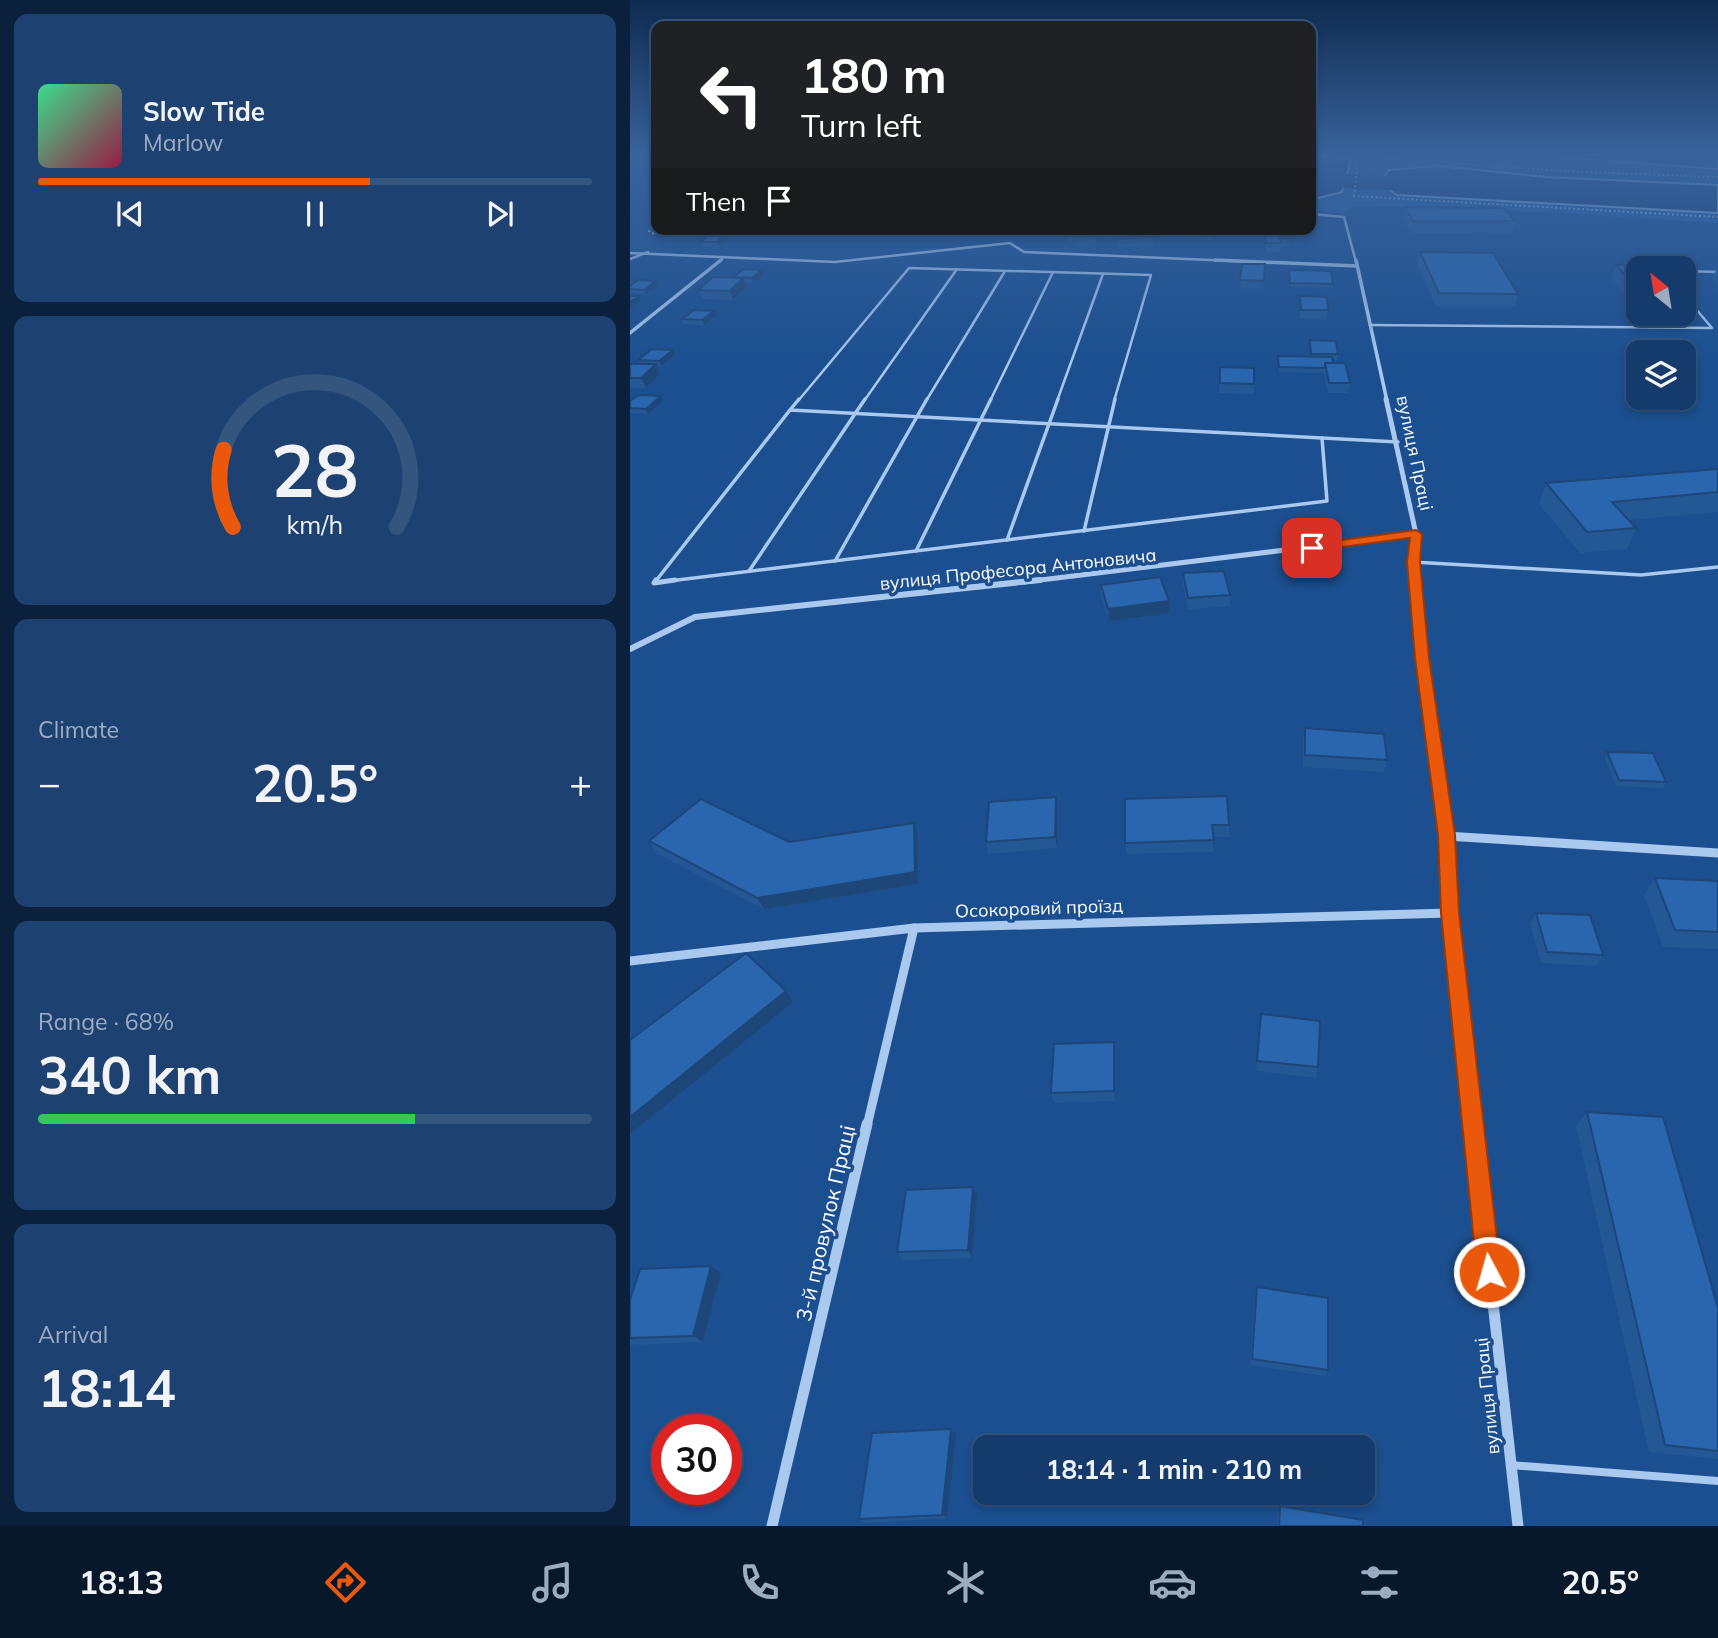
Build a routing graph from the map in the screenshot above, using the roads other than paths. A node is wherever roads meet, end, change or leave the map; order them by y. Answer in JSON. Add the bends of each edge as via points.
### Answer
{"nodes":[{"id":1,"x":1346,"y":225,"type":"edge"},
{"id":2,"x":648,"y":252,"type":"junction"},
{"id":3,"x":1024,"y":252,"type":"joint"},
{"id":4,"x":630,"y":253,"type":"edge"},
{"id":5,"x":630,"y":259,"type":"edge"},
{"id":6,"x":722,"y":259,"type":"junction"},
{"id":7,"x":1356,"y":266,"type":"junction"},
{"id":8,"x":957,"y":269,"type":"junction"},
{"id":9,"x":1006,"y":271,"type":"junction"},
{"id":10,"x":1696,"y":271,"type":"edge"},
{"id":11,"x":1054,"y":272,"type":"junction"},
{"id":12,"x":1718,"y":272,"type":"edge"},
{"id":13,"x":1103,"y":274,"type":"junction"},
{"id":14,"x":1696,"y":309,"type":"edge"},
{"id":15,"x":1370,"y":325,"type":"junction"},
{"id":16,"x":1712,"y":328,"type":"junction"},
{"id":17,"x":630,"y":333,"type":"edge"},
{"id":18,"x":1718,"y":334,"type":"edge"},
{"id":19,"x":790,"y":410,"type":"junction"},
{"id":20,"x":855,"y":413,"type":"junction"},
{"id":21,"x":917,"y":416,"type":"junction"},
{"id":22,"x":981,"y":420,"type":"junction"},
{"id":23,"x":1048,"y":423,"type":"junction"},
{"id":24,"x":1107,"y":426,"type":"junction"},
{"id":25,"x":1322,"y":438,"type":"junction"},
{"id":26,"x":1398,"y":442,"type":"junction"},
{"id":27,"x":1084,"y":531,"type":"junction"},
{"id":28,"x":1416,"y":534,"type":"junction"},
{"id":29,"x":1007,"y":540,"type":"junction"},
{"id":30,"x":916,"y":551,"type":"junction"},
{"id":31,"x":835,"y":561,"type":"junction"},
{"id":32,"x":1413,"y":562,"type":"junction"},
{"id":33,"x":1718,"y":567,"type":"edge"},
{"id":34,"x":749,"y":571,"type":"junction"},
{"id":35,"x":630,"y":649,"type":"edge"},
{"id":36,"x":1446,"y":835,"type":"junction"},
{"id":37,"x":1718,"y":853,"type":"edge"},
{"id":38,"x":1450,"y":913,"type":"junction"},
{"id":39,"x":914,"y":928,"type":"junction"},
{"id":40,"x":630,"y":961,"type":"edge"},
{"id":41,"x":1510,"y":1465,"type":"junction"},
{"id":42,"x":1718,"y":1481,"type":"edge"},
{"id":43,"x":772,"y":1526,"type":"edge"},
{"id":44,"x":1518,"y":1526,"type":"edge"}],
"edges":[{"from":1,"to":7,"type":"street","name":"вулиця Праці"},
{"from":2,"to":4,"type":"lane"},
{"from":2,"to":5,"type":"street"},
{"from":2,"to":6,"type":"lane"},
{"from":3,"to":6,"type":"lane","via":[[1010,243],[835,262]]},
{"from":3,"to":7,"type":"street"},
{"from":6,"to":17,"type":"street"},
{"from":7,"to":15,"type":"street","name":"вулиця Праці"},
{"from":8,"to":9,"type":"lane"},
{"from":8,"to":19,"type":"lane","via":[[909,268]]},
{"from":8,"to":20,"type":"lane"},
{"from":9,"to":11,"type":"lane"},
{"from":9,"to":21,"type":"lane"},
{"from":10,"to":12,"type":"lane"},
{"from":11,"to":13,"type":"lane"},
{"from":11,"to":22,"type":"lane"},
{"from":13,"to":23,"type":"lane"},
{"from":13,"to":24,"type":"lane","via":[[1151,275]]},
{"from":14,"to":16,"type":"lane"},
{"from":15,"to":16,"type":"lane"},
{"from":15,"to":26,"type":"street","name":"вулиця Праці"},
{"from":16,"to":18,"type":"lane"},
{"from":19,"to":20,"type":"lane"},
{"from":19,"to":34,"type":"lane","via":[[654,583]]},
{"from":20,"to":21,"type":"lane"},
{"from":20,"to":34,"type":"lane"},
{"from":21,"to":22,"type":"lane"},
{"from":21,"to":31,"type":"lane"},
{"from":22,"to":23,"type":"lane"},
{"from":22,"to":30,"type":"lane"},
{"from":23,"to":24,"type":"lane"},
{"from":23,"to":29,"type":"lane"},
{"from":24,"to":25,"type":"lane"},
{"from":24,"to":27,"type":"lane"},
{"from":25,"to":26,"type":"lane"},
{"from":25,"to":27,"type":"lane","via":[[1327,501]]},
{"from":26,"to":28,"type":"street","name":"вулиця Праці"},
{"from":27,"to":29,"type":"lane"},
{"from":28,"to":32,"type":"street","name":"вулиця Праці"},
{"from":28,"to":35,"type":"street","name":"вулиця Професора Антоновича","via":[[1157,568],[695,617]]},
{"from":29,"to":30,"type":"lane"},
{"from":30,"to":31,"type":"lane"},
{"from":31,"to":34,"type":"lane"},
{"from":32,"to":33,"type":"lane","via":[[1641,575]]},
{"from":32,"to":36,"type":"street","name":"вулиця Праці"},
{"from":36,"to":37,"type":"street"},
{"from":36,"to":38,"type":"street","name":"вулиця Праці"},
{"from":38,"to":39,"type":"street","name":"Осокоровий проїзд"},
{"from":38,"to":41,"type":"street","name":"вулиця Праці"},
{"from":39,"to":40,"type":"street","name":"Осокоровий проїзд"},
{"from":39,"to":43,"type":"street","name":"3-й провулок Праці"},
{"from":41,"to":42,"type":"lane"},
{"from":41,"to":44,"type":"street","name":"вулиця Праці"}]}
